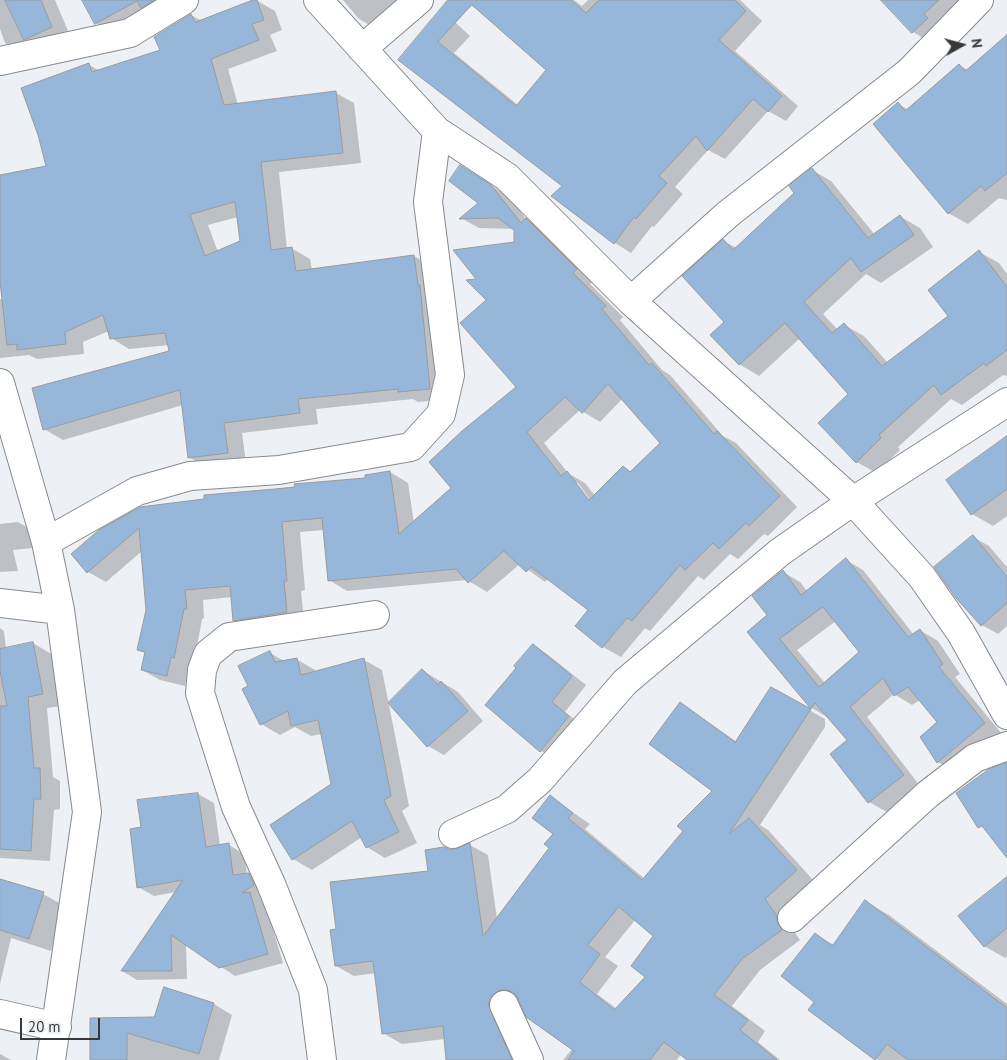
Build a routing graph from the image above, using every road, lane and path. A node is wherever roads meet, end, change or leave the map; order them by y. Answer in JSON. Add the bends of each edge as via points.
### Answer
{"nodes":[{"id":1,"x":184,"y":0,"type":"edge"},
{"id":2,"x":318,"y":0,"type":"edge"},
{"id":3,"x":419,"y":0,"type":"edge"},
{"id":4,"x":979,"y":0,"type":"edge"},
{"id":5,"x":362,"y":48,"type":"junction"},
{"id":6,"x":0,"y":61,"type":"edge"},
{"id":7,"x":437,"y":131,"type":"junction"},
{"id":8,"x":631,"y":301,"type":"junction"},
{"id":9,"x":0,"y":383,"type":"edge"},
{"id":10,"x":1007,"y":402,"type":"edge"},
{"id":11,"x":852,"y":501,"type":"junction"},
{"id":12,"x":46,"y":542,"type":"junction"},
{"id":13,"x":0,"y":603,"type":"edge"},
{"id":14,"x":60,"y":610,"type":"junction"},
{"id":15,"x":375,"y":615,"type":"dead end"},
{"id":16,"x":1007,"y":715,"type":"edge"},
{"id":17,"x":1007,"y":746,"type":"edge"},
{"id":18,"x":454,"y":834,"type":"dead end"},
{"id":19,"x":792,"y":918,"type":"dead end"},
{"id":20,"x":504,"y":1005,"type":"dead end"},
{"id":21,"x":0,"y":1014,"type":"edge"},
{"id":22,"x":56,"y":1027,"type":"junction"},
{"id":23,"x":51,"y":1060,"type":"edge"},
{"id":24,"x":322,"y":1060,"type":"edge"},
{"id":25,"x":529,"y":1060,"type":"edge"}],
"edges":[{"from":1,"to":6,"type":"street","via":[[130,33]]},
{"from":2,"to":5,"type":"street"},
{"from":3,"to":5,"type":"street"},
{"from":4,"to":8,"type":"street","via":[[909,72],[728,214]]},
{"from":5,"to":7,"type":"street"},
{"from":7,"to":8,"type":"street","via":[[507,177]]},
{"from":7,"to":12,"type":"street","via":[[428,202],[450,374],[441,414],[411,447],[280,470],[190,476],[136,491]]},
{"from":8,"to":11,"type":"street"},
{"from":9,"to":12,"type":"street"},
{"from":10,"to":11,"type":"street"},
{"from":11,"to":16,"type":"street","via":[[922,577],[961,634]]},
{"from":11,"to":18,"type":"street","via":[[780,552],[625,682],[540,780],[507,809]]},
{"from":12,"to":14,"type":"street"},
{"from":13,"to":14,"type":"street"},
{"from":14,"to":22,"type":"street","via":[[87,812]]},
{"from":15,"to":24,"type":"street","via":[[229,637],[208,654],[202,670],[200,692],[236,807],[271,884],[312,990]]},
{"from":17,"to":19,"type":"street","via":[[975,758],[928,794]]},
{"from":20,"to":25,"type":"street"},
{"from":21,"to":22,"type":"street"},
{"from":22,"to":23,"type":"street"}]}
